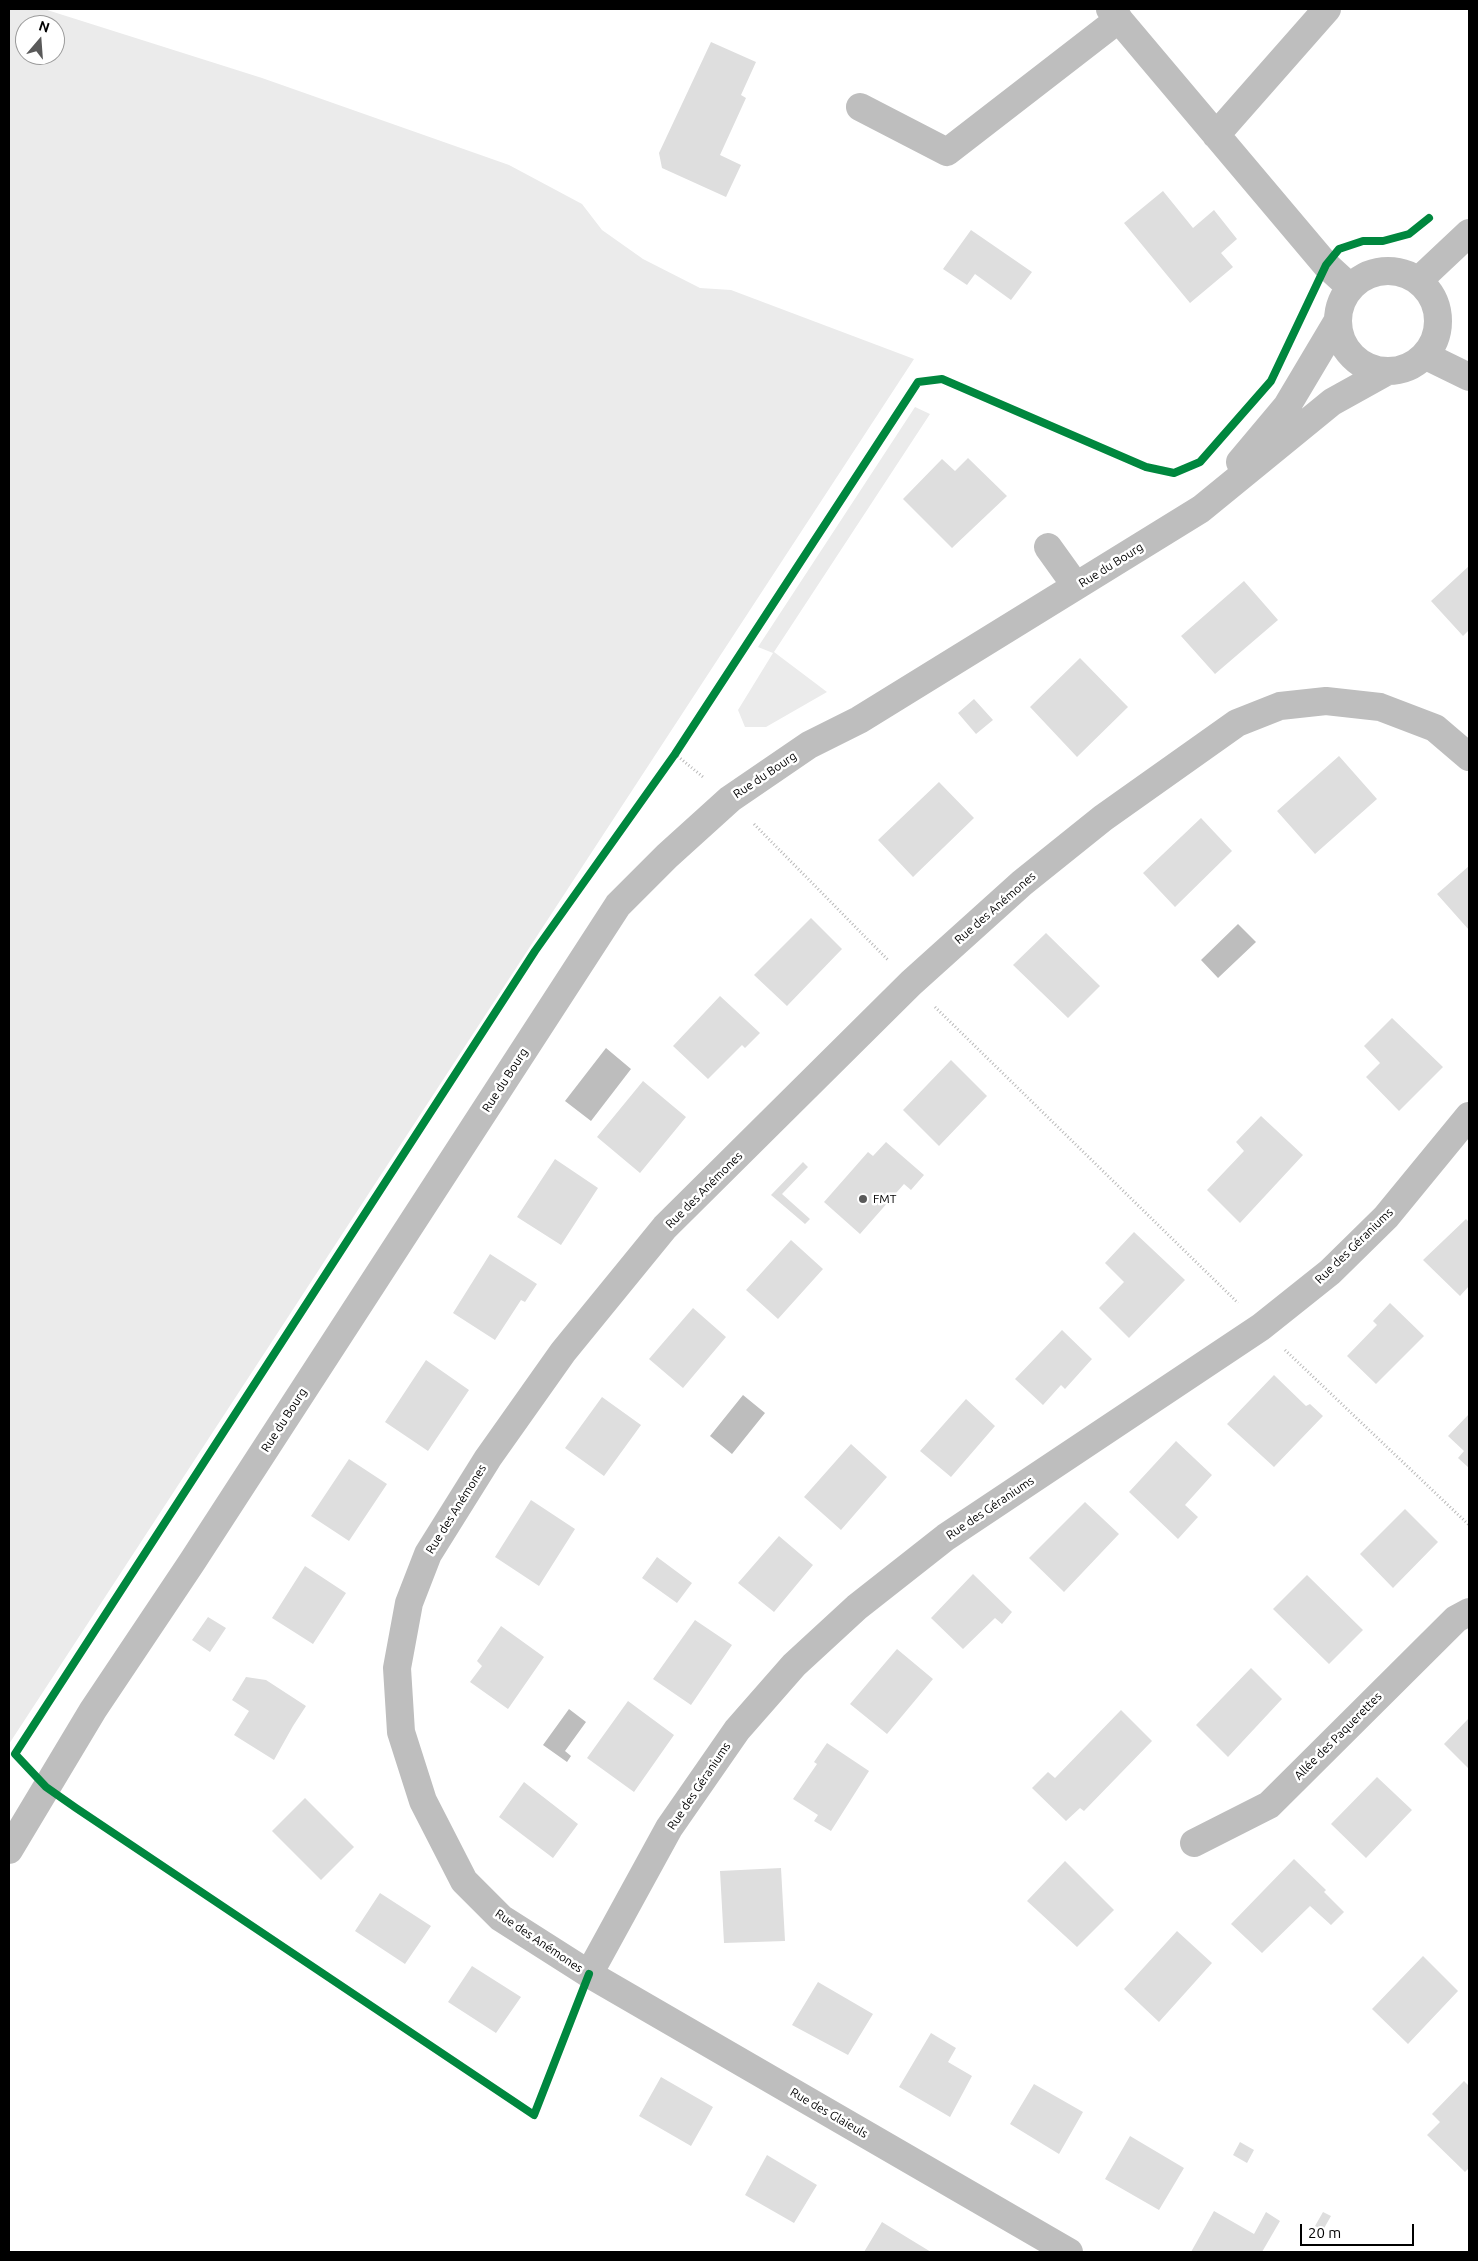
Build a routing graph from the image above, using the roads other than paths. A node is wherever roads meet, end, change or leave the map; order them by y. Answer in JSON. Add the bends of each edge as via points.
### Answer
{"nodes":[{"id":1,"x":1327,"y":9,"type":"edge"},
{"id":2,"x":1114,"y":14,"type":"edge"},
{"id":3,"x":860,"y":107,"type":"dead end"},
{"id":4,"x":1216,"y":135,"type":"junction"},
{"id":5,"x":1469,"y":233,"type":"edge"},
{"id":6,"x":1419,"y":280,"type":"junction"},
{"id":7,"x":1350,"y":287,"type":"junction"},
{"id":8,"x":1337,"y":322,"type":"junction"},
{"id":9,"x":1426,"y":356,"type":"junction"},
{"id":10,"x":1386,"y":372,"type":"junction"},
{"id":11,"x":1469,"y":377,"type":"edge"},
{"id":12,"x":1201,"y":509,"type":"junction"},
{"id":13,"x":1048,"y":547,"type":"dead end"},
{"id":14,"x":1076,"y":586,"type":"junction"},
{"id":15,"x":1469,"y":757,"type":"edge"},
{"id":16,"x":1469,"y":1116,"type":"edge"},
{"id":17,"x":1469,"y":1612,"type":"edge"},
{"id":18,"x":1194,"y":1843,"type":"dead end"},
{"id":19,"x":9,"y":1850,"type":"edge"},
{"id":20,"x":589,"y":1974,"type":"junction"},
{"id":21,"x":1069,"y":2252,"type":"edge"}],
"edges":[{"from":1,"to":4,"type":"street"},
{"from":2,"to":3,"type":"street","via":[[947,152]]},
{"from":2,"to":4,"type":"street"},
{"from":4,"to":7,"type":"street","via":[[1326,265]]},
{"from":5,"to":6,"type":"street"},
{"from":6,"to":7,"type":"street","via":[[1402,272],[1383,271],[1365,275]]},
{"from":6,"to":9,"type":"street","via":[[1438,308],[1439,325],[1435,341]]},
{"from":7,"to":8,"type":"street","via":[[1340,303]]},
{"from":8,"to":10,"type":"street","via":[[1347,350],[1357,361]]},
{"from":8,"to":12,"type":"street","name":"Rue du Bourg","via":[[1286,406]]},
{"from":9,"to":10,"type":"street","via":[[1407,368]]},
{"from":9,"to":11,"type":"street"},
{"from":10,"to":12,"type":"street","name":"Rue du Bourg","via":[[1332,402]]},
{"from":12,"to":14,"type":"street","name":"Rue du Bourg"},
{"from":13,"to":14,"type":"street"},
{"from":14,"to":19,"type":"street","name":"Rue du Bourg","via":[[859,720],[809,745],[730,799],[618,905],[93,1710]]},
{"from":15,"to":20,"type":"street","name":"Rue des Anémones","via":[[1434,728],[1380,707],[1326,701],[1280,706],[1237,723],[1103,818],[1022,883],[911,983],[665,1228],[563,1352],[488,1458],[428,1554],[409,1603],[397,1668],[401,1732],[423,1801],[464,1881],[501,1918]]},
{"from":16,"to":20,"type":"street","name":"Rue des Géraniums","via":[[1386,1217],[1330,1272],[1261,1327],[946,1537],[857,1607],[794,1665],[737,1730],[669,1828]]},
{"from":17,"to":18,"type":"street","name":"Allée des Paquerettes","via":[[1456,1619],[1269,1805]]},
{"from":20,"to":21,"type":"street","name":"Rue des Glaieuls"}]}
